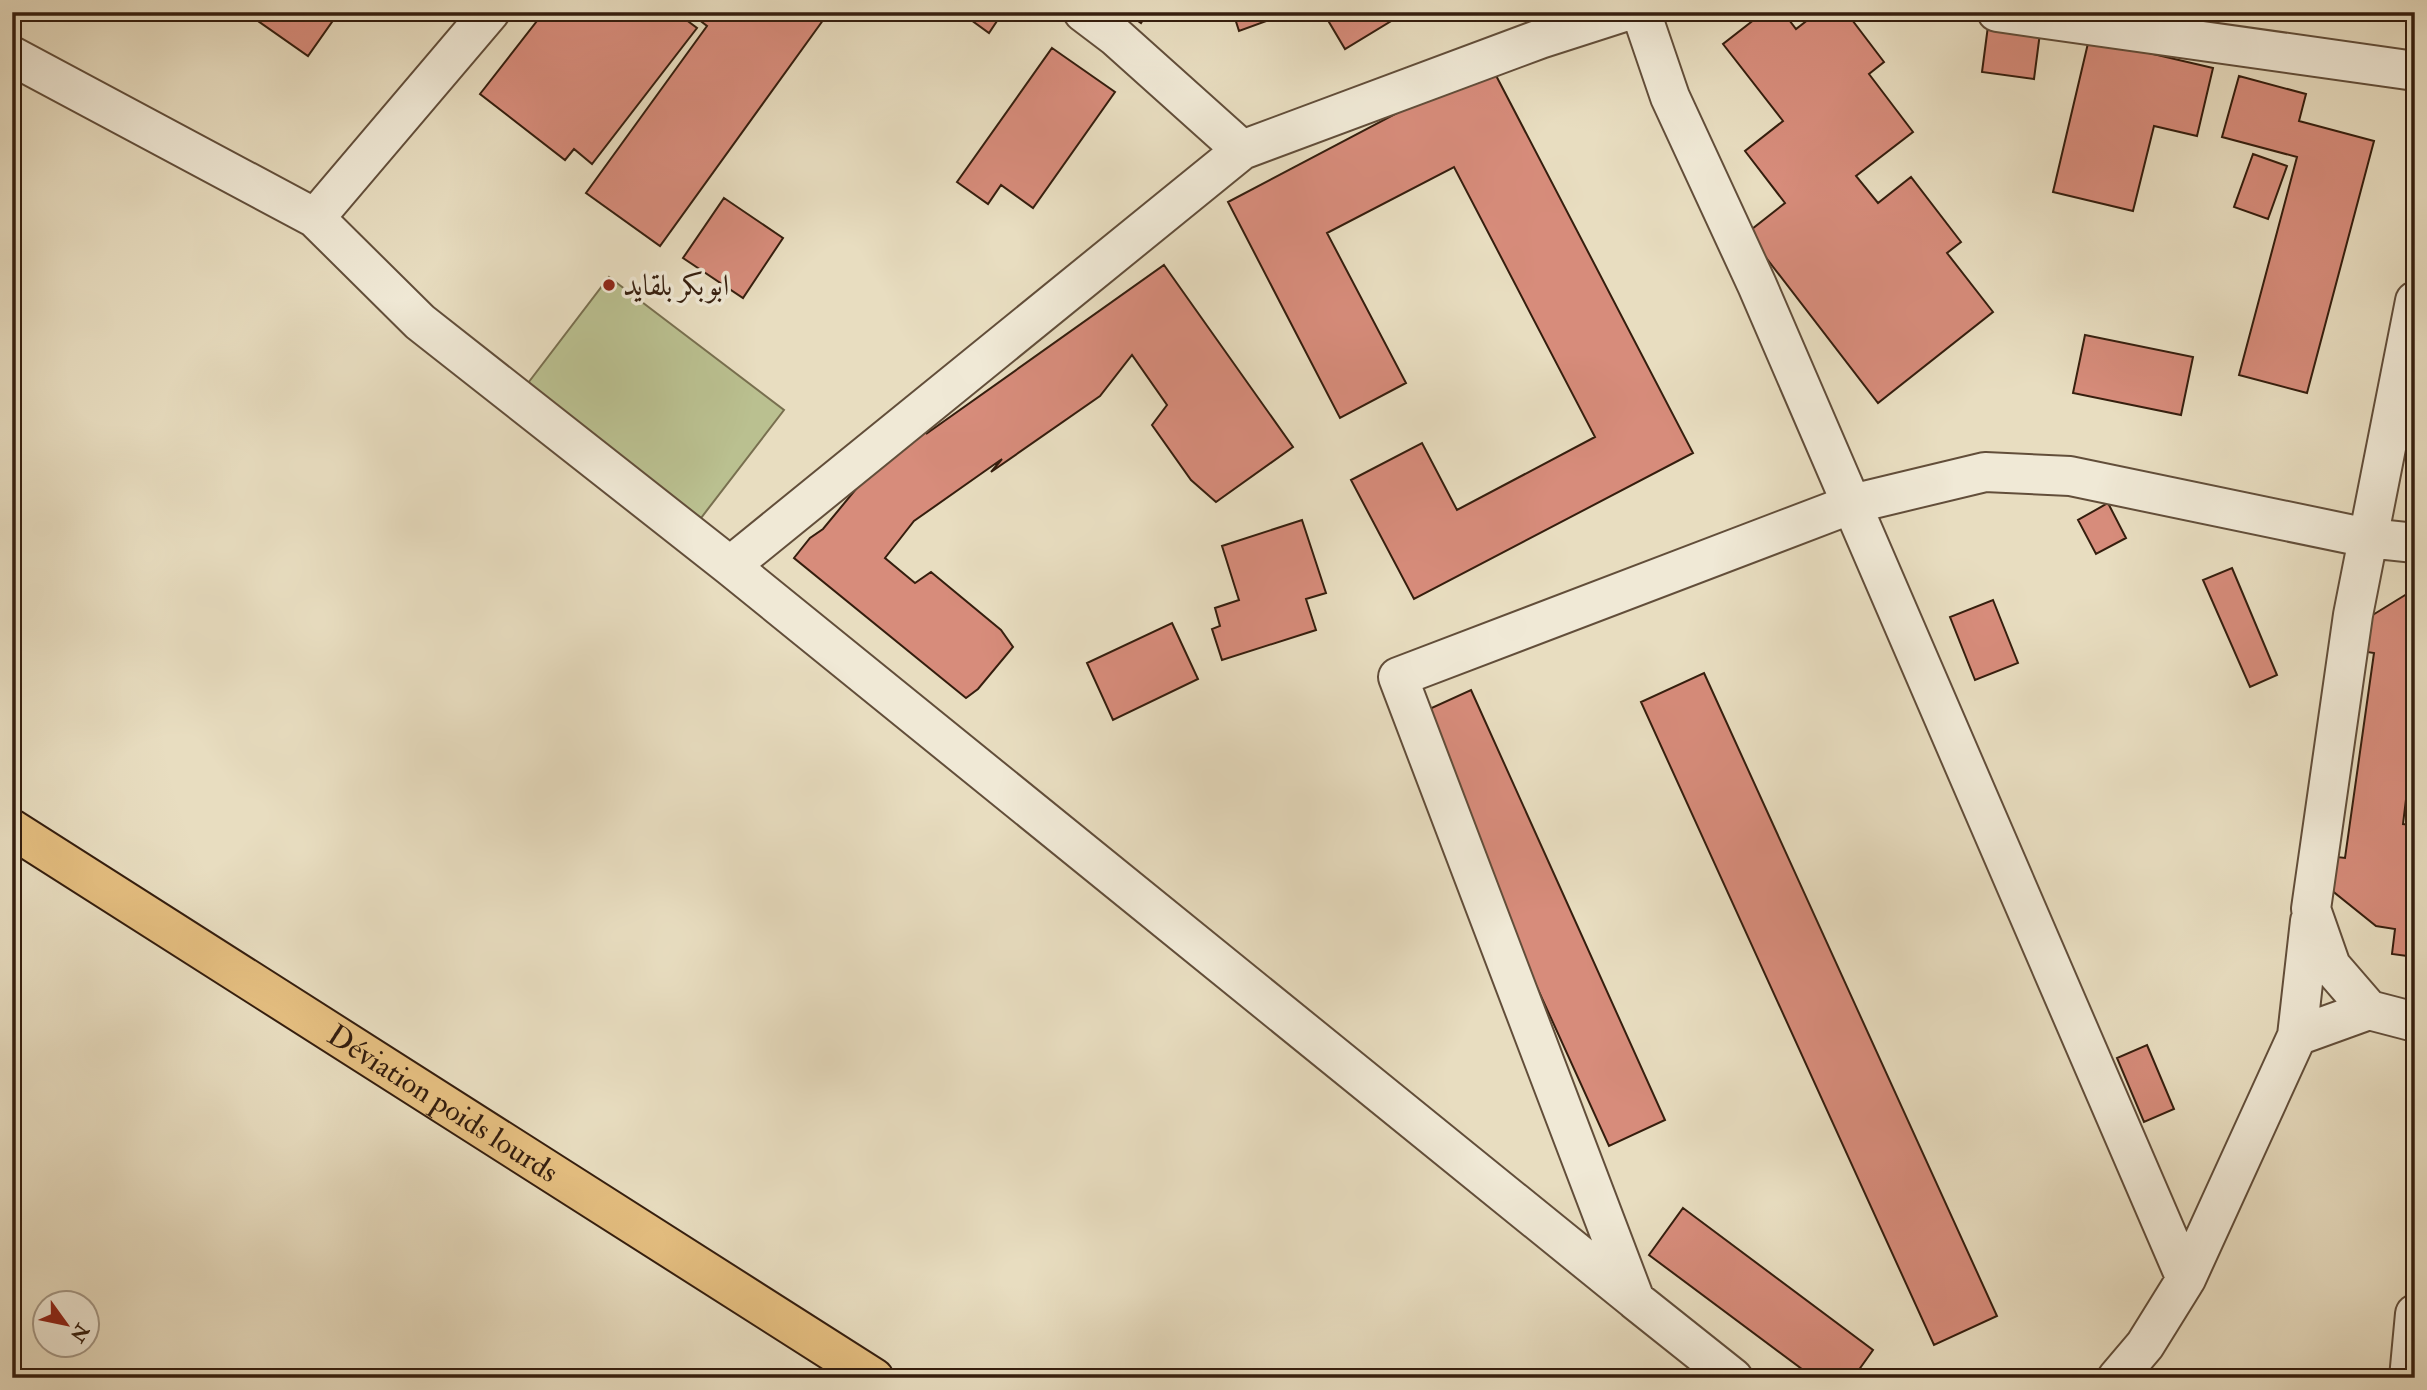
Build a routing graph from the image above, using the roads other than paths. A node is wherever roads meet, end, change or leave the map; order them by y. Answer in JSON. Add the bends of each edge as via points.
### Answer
{"nodes":[{"id":1,"x":490,"y":12,"type":"edge"},
{"id":2,"x":1083,"y":12,"type":"edge"},
{"id":3,"x":1624,"y":12,"type":"edge"},
{"id":4,"x":1641,"y":12,"type":"edge"},
{"id":5,"x":1997,"y":12,"type":"edge"},
{"id":6,"x":12,"y":56,"type":"edge"},
{"id":7,"x":2415,"y":71,"type":"edge"},
{"id":8,"x":1242,"y":150,"type":"junction"},
{"id":9,"x":316,"y":218,"type":"junction"},
{"id":10,"x":2414,"y":306,"type":"edge"},
{"id":11,"x":1852,"y":504,"type":"junction"},
{"id":12,"x":2368,"y":538,"type":"junction"},
{"id":13,"x":2415,"y":543,"type":"edge"},
{"id":14,"x":730,"y":566,"type":"junction"},
{"id":15,"x":12,"y":829,"type":"edge"},
{"id":16,"x":2311,"y":909,"type":"junction"},
{"id":17,"x":2369,"y":1010,"type":"junction"},
{"id":18,"x":2415,"y":1021,"type":"edge"},
{"id":19,"x":2297,"y":1036,"type":"junction"},
{"id":20,"x":2186,"y":1279,"type":"junction"},
{"id":21,"x":1635,"y":1300,"type":"junction"},
{"id":22,"x":2415,"y":1314,"type":"edge"},
{"id":23,"x":874,"y":1378,"type":"edge"},
{"id":24,"x":1733,"y":1378,"type":"edge"},
{"id":25,"x":2117,"y":1378,"type":"edge"},
{"id":26,"x":2409,"y":1378,"type":"edge"}],
"edges":[{"from":1,"to":9,"type":"street"},
{"from":2,"to":8,"type":"street"},
{"from":3,"to":8,"type":"street"},
{"from":4,"to":11,"type":"street","via":[[1670,96]]},
{"from":5,"to":7,"type":"street"},
{"from":6,"to":9,"type":"street"},
{"from":8,"to":14,"type":"street"},
{"from":9,"to":14,"type":"street","via":[[420,322]]},
{"from":10,"to":12,"type":"street"},
{"from":11,"to":12,"type":"street","via":[[1985,472],[2070,476]]},
{"from":11,"to":20,"type":"street"},
{"from":11,"to":21,"type":"street","via":[[1398,677]]},
{"from":12,"to":13,"type":"street"},
{"from":12,"to":16,"type":"street"},
{"from":14,"to":21,"type":"street"},
{"from":15,"to":23,"type":"main road","name":"Déviation poids lourds"},
{"from":16,"to":17,"type":"street","via":[[2331,966]]},
{"from":16,"to":19,"type":"street"},
{"from":17,"to":18,"type":"street"},
{"from":17,"to":19,"type":"street"},
{"from":19,"to":20,"type":"street"},
{"from":20,"to":25,"type":"street","via":[[2145,1345]]},
{"from":21,"to":24,"type":"street"},
{"from":22,"to":26,"type":"street"}]}
